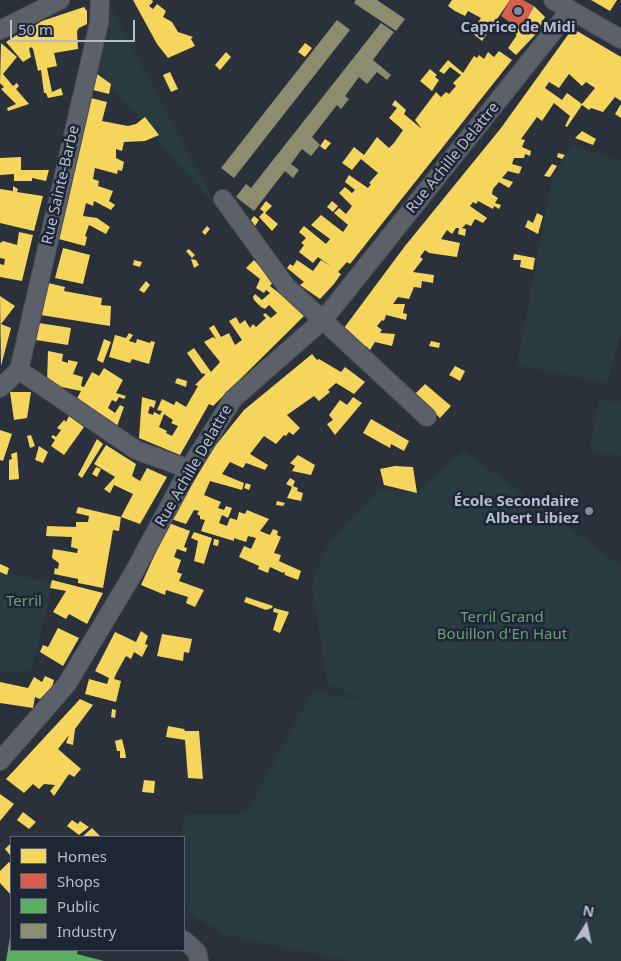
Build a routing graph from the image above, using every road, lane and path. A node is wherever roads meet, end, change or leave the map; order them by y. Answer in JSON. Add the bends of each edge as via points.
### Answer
{"nodes":[{"id":1,"x":60,"y":0,"type":"edge"},
{"id":2,"x":100,"y":0,"type":"edge"},
{"id":3,"x":553,"y":0,"type":"edge"},
{"id":4,"x":569,"y":9,"type":"junction"},
{"id":5,"x":0,"y":30,"type":"edge"},
{"id":6,"x":621,"y":39,"type":"edge"},
{"id":7,"x":223,"y":199,"type":"dead end"},
{"id":8,"x":324,"y":319,"type":"junction"},
{"id":9,"x":19,"y":370,"type":"junction"},
{"id":10,"x":0,"y":388,"type":"edge"},
{"id":11,"x":427,"y":416,"type":"dead end"},
{"id":12,"x":189,"y":469,"type":"junction"},
{"id":13,"x":0,"y":761,"type":"edge"},
{"id":14,"x":185,"y":941,"type":"edge"},
{"id":15,"x":199,"y":961,"type":"edge"}],
"edges":[{"from":1,"to":5,"type":"street"},
{"from":2,"to":9,"type":"street","name":"Rue Sainte-Barbe","via":[[99,23]]},
{"from":3,"to":4,"type":"street"},
{"from":4,"to":6,"type":"street"},
{"from":4,"to":8,"type":"street","name":"Rue Achille Delattre"},
{"from":7,"to":8,"type":"street","via":[[286,286]]},
{"from":8,"to":11,"type":"street"},
{"from":8,"to":12,"type":"street","name":"Rue Achille Delattre","via":[[233,398]]},
{"from":9,"to":10,"type":"street"},
{"from":9,"to":12,"type":"street","via":[[136,450]]},
{"from":12,"to":13,"type":"street","name":"Rue Achille Delattre","via":[[133,574],[67,684]]},
{"from":14,"to":15,"type":"street","via":[[198,952]]}]}
